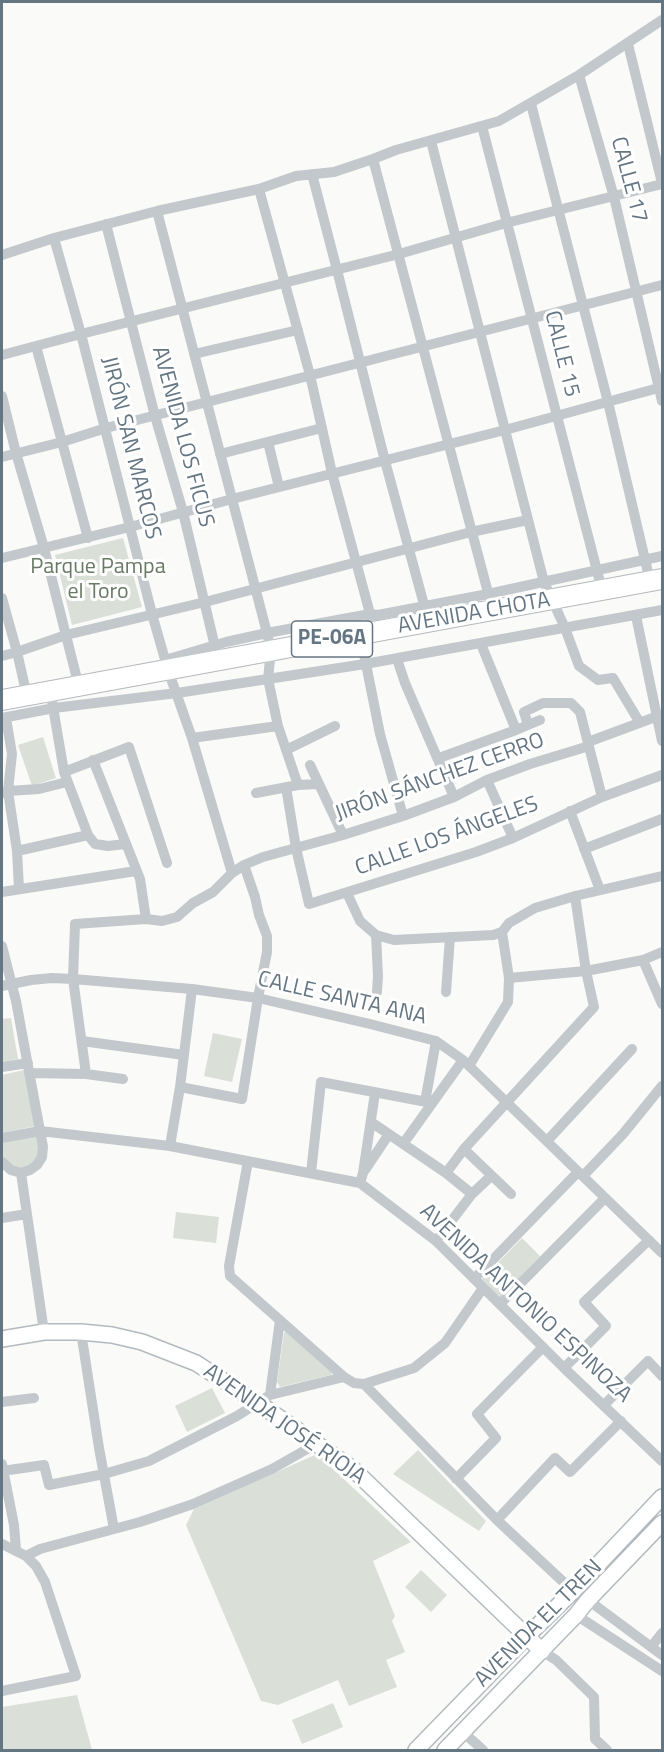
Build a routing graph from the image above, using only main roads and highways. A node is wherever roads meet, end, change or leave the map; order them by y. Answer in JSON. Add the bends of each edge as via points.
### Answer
{"nodes":[{"id":1,"x":656,"y":580,"type":"edge"},
{"id":2,"x":3,"y":712,"type":"edge"}],
"edges":[{"from":1,"to":2,"type":"highway","name":"AVENIDA CHOTA","number":"PE-06A","via":[[602,590],[547,591],[368,627],[269,642],[79,687],[51,700],[27,696]]}]}
